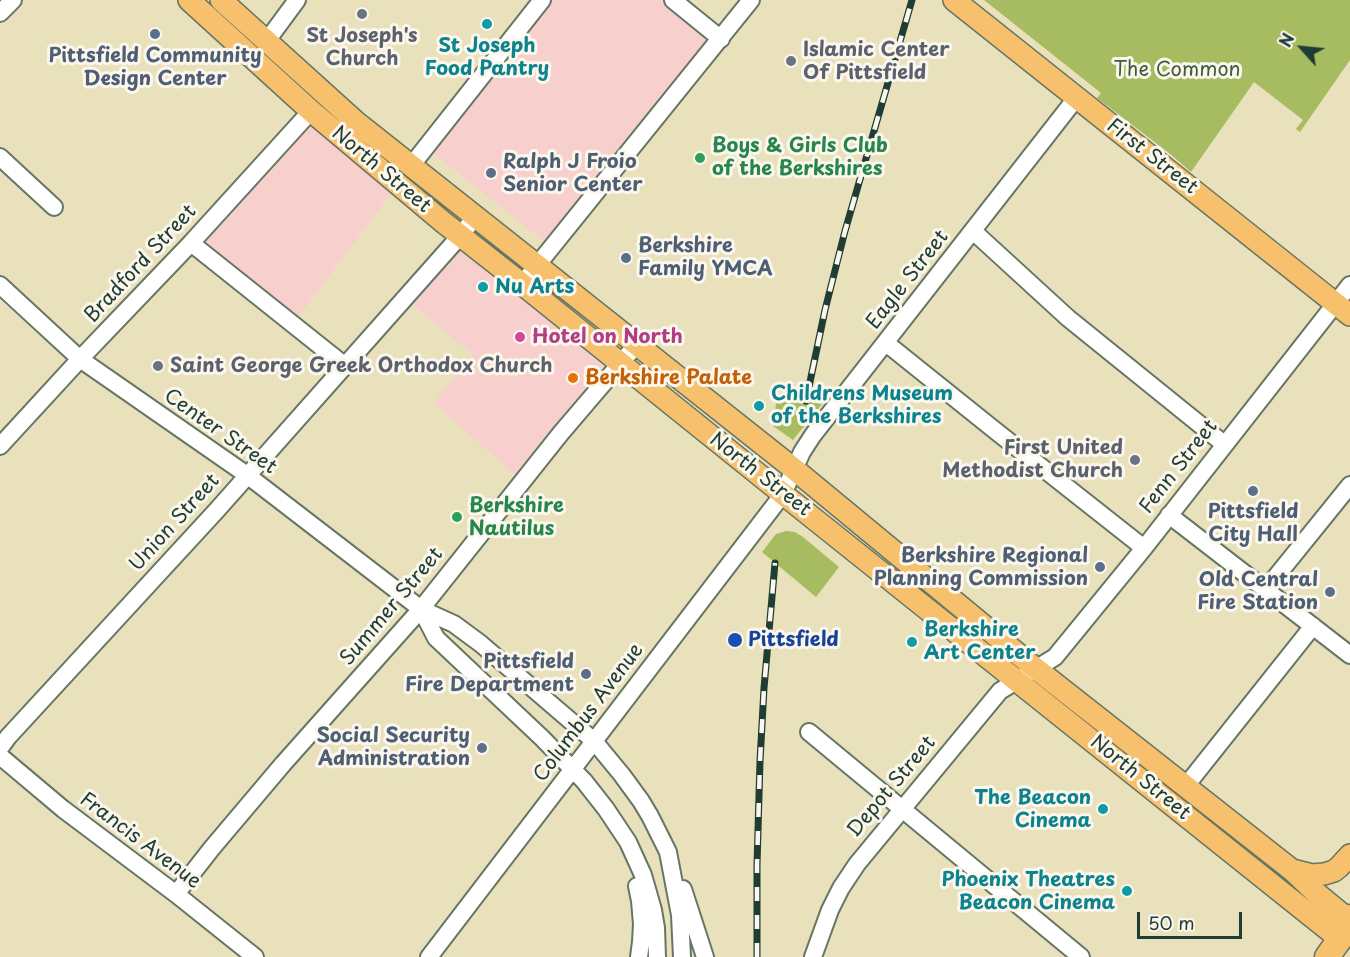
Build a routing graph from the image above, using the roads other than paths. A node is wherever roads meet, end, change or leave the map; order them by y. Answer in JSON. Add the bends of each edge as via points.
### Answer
{"nodes":[{"id":1,"x":13,"y":0,"type":"edge"},
{"id":2,"x":189,"y":0,"type":"edge"},
{"id":3,"x":221,"y":0,"type":"edge"},
{"id":4,"x":297,"y":0,"type":"edge"},
{"id":5,"x":542,"y":0,"type":"edge"},
{"id":6,"x":673,"y":0,"type":"edge"},
{"id":7,"x":751,"y":0,"type":"edge"},
{"id":8,"x":954,"y":0,"type":"edge"},
{"id":9,"x":0,"y":13,"type":"edge"},
{"id":10,"x":721,"y":39,"type":"junction"},
{"id":11,"x":266,"y":42,"type":"junction"},
{"id":12,"x":1077,"y":97,"type":"junction"},
{"id":13,"x":311,"y":111,"type":"junction"},
{"id":14,"x":0,"y":157,"type":"edge"},
{"id":15,"x":411,"y":166,"type":"junction"},
{"id":16,"x":54,"y":207,"type":"dead end"},
{"id":17,"x":475,"y":217,"type":"junction"},
{"id":18,"x":973,"y":231,"type":"junction"},
{"id":19,"x":460,"y":236,"type":"junction"},
{"id":20,"x":191,"y":243,"type":"junction"},
{"id":21,"x":538,"y":266,"type":"junction"},
{"id":22,"x":522,"y":284,"type":"junction"},
{"id":23,"x":0,"y":285,"type":"edge"},
{"id":24,"x":1350,"y":285,"type":"edge"},
{"id":25,"x":1343,"y":309,"type":"edge"},
{"id":26,"x":886,"y":343,"type":"junction"},
{"id":27,"x":637,"y":344,"type":"junction"},
{"id":28,"x":80,"y":359,"type":"junction"},
{"id":29,"x":621,"y":364,"type":"junction"},
{"id":30,"x":344,"y":365,"type":"junction"},
{"id":31,"x":1224,"y":444,"type":"junction"},
{"id":32,"x":0,"y":446,"type":"edge"},
{"id":33,"x":794,"y":469,"type":"junction"},
{"id":34,"x":247,"y":475,"type":"junction"},
{"id":35,"x":1350,"y":484,"type":"edge"},
{"id":36,"x":783,"y":494,"type":"junction"},
{"id":37,"x":1169,"y":515,"type":"junction"},
{"id":38,"x":1143,"y":548,"type":"junction"},
{"id":39,"x":1266,"y":589,"type":"junction"},
{"id":40,"x":421,"y":609,"type":"junction"},
{"id":41,"x":1313,"y":626,"type":"junction"},
{"id":42,"x":1350,"y":655,"type":"edge"},
{"id":43,"x":1035,"y":668,"type":"junction"},
{"id":44,"x":1017,"y":680,"type":"junction"},
{"id":45,"x":810,"y":732,"type":"dead end"},
{"id":46,"x":594,"y":741,"type":"junction"},
{"id":47,"x":0,"y":748,"type":"edge"},
{"id":48,"x":0,"y":756,"type":"edge"},
{"id":49,"x":572,"y":769,"type":"junction"},
{"id":50,"x":1185,"y":787,"type":"junction"},
{"id":51,"x":902,"y":808,"type":"junction"},
{"id":52,"x":616,"y":823,"type":"junction"},
{"id":53,"x":668,"y":852,"type":"junction"},
{"id":54,"x":1350,"y":855,"type":"edge"},
{"id":55,"x":1292,"y":870,"type":"junction"},
{"id":56,"x":176,"y":894,"type":"junction"},
{"id":57,"x":1344,"y":933,"type":"edge"},
{"id":58,"x":255,"y":957,"type":"edge"},
{"id":59,"x":429,"y":957,"type":"edge"},
{"id":60,"x":639,"y":957,"type":"edge"},
{"id":61,"x":657,"y":957,"type":"edge"},
{"id":62,"x":682,"y":957,"type":"edge"},
{"id":63,"x":705,"y":957,"type":"edge"},
{"id":64,"x":813,"y":957,"type":"edge"},
{"id":65,"x":1081,"y":957,"type":"edge"}],
"edges":[{"from":1,"to":9,"type":"street"},
{"from":2,"to":13,"type":"main road","name":"North Street"},
{"from":3,"to":11,"type":"main road","name":"North Street"},
{"from":4,"to":11,"type":"street"},
{"from":5,"to":15,"type":"street"},
{"from":6,"to":10,"type":"street"},
{"from":7,"to":10,"type":"street"},
{"from":8,"to":12,"type":"main road","name":"First Street"},
{"from":10,"to":21,"type":"street"},
{"from":11,"to":15,"type":"main road","name":"North Street"},
{"from":12,"to":18,"type":"street","name":"Eagle Street"},
{"from":12,"to":25,"type":"main road","name":"First Street"},
{"from":13,"to":19,"type":"main road","name":"North Street"},
{"from":13,"to":20,"type":"street","name":"Bradford Street"},
{"from":14,"to":16,"type":"street"},
{"from":15,"to":17,"type":"main road","name":"North Street"},
{"from":17,"to":19,"type":"street","name":"Union Street"},
{"from":17,"to":21,"type":"main road","name":"North Street"},
{"from":18,"to":26,"type":"street","name":"Eagle Street"},
{"from":18,"to":31,"type":"street","via":[[1068,318]]},
{"from":19,"to":22,"type":"main road","name":"North Street"},
{"from":19,"to":30,"type":"street","name":"Union Street"},
{"from":20,"to":28,"type":"street","name":"Bradford Street"},
{"from":20,"to":30,"type":"street"},
{"from":21,"to":22,"type":"street"},
{"from":21,"to":27,"type":"main road","name":"North Street"},
{"from":22,"to":29,"type":"main road","name":"North Street"},
{"from":23,"to":28,"type":"street","name":"Center Street"},
{"from":24,"to":25,"type":"street","name":"Fenn Street"},
{"from":25,"to":31,"type":"street","name":"Fenn Street"},
{"from":26,"to":33,"type":"street","name":"Eagle Street","via":[[813,435]]},
{"from":26,"to":38,"type":"street"},
{"from":27,"to":29,"type":"street","name":"Summer Street"},
{"from":27,"to":33,"type":"main road","name":"North Street"},
{"from":28,"to":32,"type":"street","name":"Bradford Street"},
{"from":28,"to":34,"type":"street","name":"Center Street"},
{"from":29,"to":36,"type":"main road","name":"North Street"},
{"from":29,"to":40,"type":"street","name":"Summer Street"},
{"from":30,"to":34,"type":"street","name":"Union Street"},
{"from":31,"to":37,"type":"street","name":"Fenn Street"},
{"from":33,"to":36,"type":"street","name":"Eagle Street"},
{"from":33,"to":43,"type":"main road","name":"North Street"},
{"from":34,"to":40,"type":"street","name":"Center Street"},
{"from":34,"to":47,"type":"street","name":"Union Street"},
{"from":35,"to":39,"type":"street"},
{"from":36,"to":44,"type":"main road","name":"North Street"},
{"from":36,"to":46,"type":"street","name":"Columbus Avenue"},
{"from":37,"to":38,"type":"street","name":"Fenn Street"},
{"from":37,"to":39,"type":"street"},
{"from":38,"to":43,"type":"street","name":"Fenn Street","via":[[1055,657]]},
{"from":39,"to":41,"type":"street"},
{"from":40,"to":46,"type":"street","name":"Center Street","via":[[454,624]]},
{"from":40,"to":49,"type":"street","name":"Center Street","via":[[436,638]]},
{"from":40,"to":56,"type":"street","name":"Summer Street","via":[[283,764]]},
{"from":41,"to":42,"type":"street"},
{"from":41,"to":50,"type":"street"},
{"from":43,"to":44,"type":"street","name":"Depot Street"},
{"from":43,"to":50,"type":"main road","name":"North Street"},
{"from":44,"to":51,"type":"street","name":"Depot Street","via":[[1000,691]]},
{"from":44,"to":57,"type":"main road","name":"North Street"},
{"from":45,"to":51,"type":"street"},
{"from":46,"to":49,"type":"street","name":"Columbus Avenue"},
{"from":46,"to":53,"type":"street","name":"Center Street","via":[[636,794]]},
{"from":48,"to":56,"type":"street","name":"Francis Avenue"},
{"from":49,"to":52,"type":"street","name":"Center Street"},
{"from":49,"to":59,"type":"street","name":"Columbus Avenue"},
{"from":50,"to":55,"type":"main road","name":"North Street"},
{"from":51,"to":64,"type":"street","name":"Depot Street","via":[[841,888]]},
{"from":51,"to":65,"type":"street"},
{"from":52,"to":60,"type":"street","via":[[631,859],[640,901]]},
{"from":52,"to":61,"type":"street","name":"Center Street","via":[[649,893]]},
{"from":53,"to":62,"type":"street","name":"Center Street","via":[[682,934]]},
{"from":53,"to":63,"type":"street"},
{"from":54,"to":55,"type":"main road","via":[[1340,867],[1324,874]]},
{"from":55,"to":57,"type":"main road","name":"North Street","via":[[1315,892]]},
{"from":56,"to":58,"type":"street","name":"Francis Avenue"}]}
